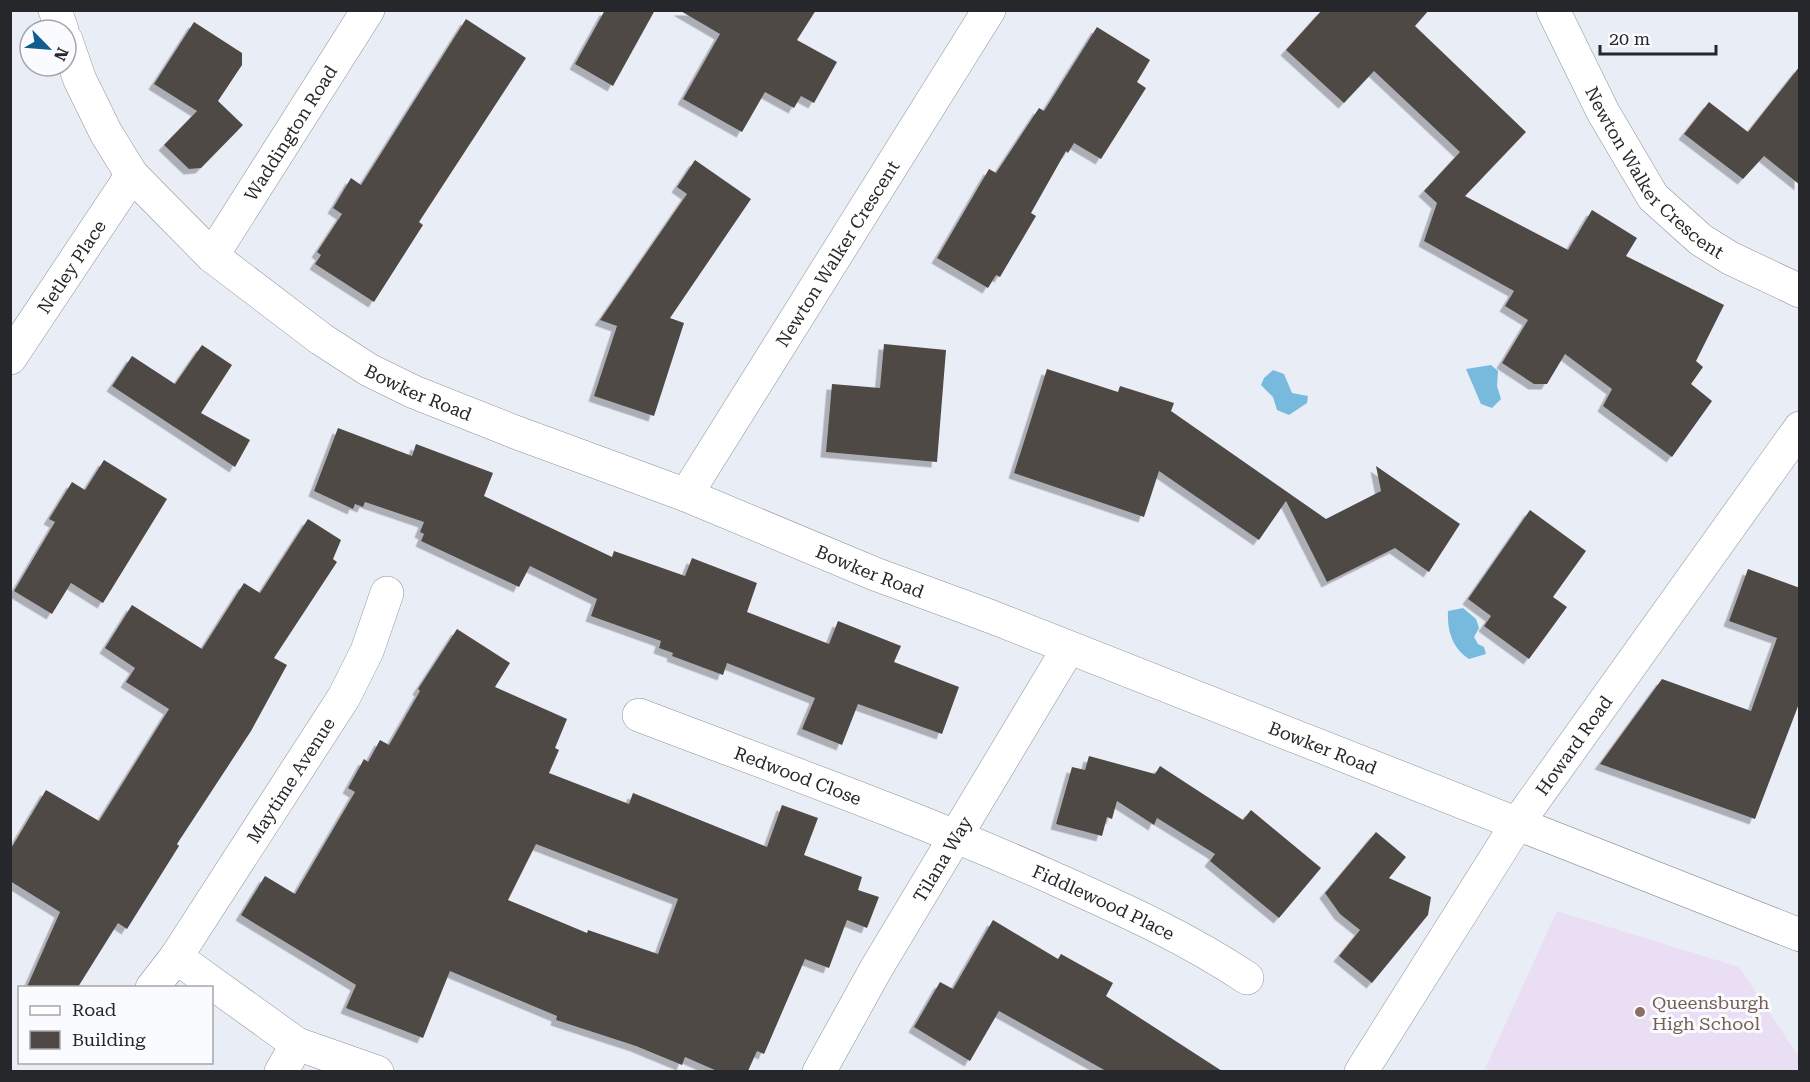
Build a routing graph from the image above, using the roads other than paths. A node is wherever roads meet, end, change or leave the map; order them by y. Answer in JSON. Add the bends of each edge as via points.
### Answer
{"nodes":[{"id":1,"x":368,"y":10,"type":"edge"},
{"id":2,"x":989,"y":10,"type":"edge"},
{"id":3,"x":1553,"y":10,"type":"edge"},
{"id":4,"x":78,"y":74,"type":"edge"},
{"id":5,"x":132,"y":175,"type":"junction"},
{"id":6,"x":212,"y":256,"type":"junction"},
{"id":7,"x":1800,"y":291,"type":"edge"},
{"id":8,"x":10,"y":358,"type":"edge"},
{"id":9,"x":1800,"y":428,"type":"edge"},
{"id":10,"x":686,"y":495,"type":"junction"},
{"id":11,"x":387,"y":593,"type":"dead end"},
{"id":12,"x":1068,"y":649,"type":"junction"},
{"id":13,"x":639,"y":715,"type":"dead end"},
{"id":14,"x":1517,"y":824,"type":"junction"},
{"id":15,"x":957,"y":836,"type":"junction"},
{"id":16,"x":1800,"y":935,"type":"edge"},
{"id":17,"x":176,"y":957,"type":"junction"},
{"id":18,"x":1247,"y":978,"type":"dead end"},
{"id":19,"x":153,"y":986,"type":"edge"},
{"id":20,"x":297,"y":1044,"type":"junction"},
{"id":21,"x":281,"y":1071,"type":"edge"},
{"id":22,"x":377,"y":1071,"type":"edge"},
{"id":23,"x":819,"y":1071,"type":"edge"},
{"id":24,"x":1362,"y":1071,"type":"edge"}],
"edges":[{"from":1,"to":6,"type":"street","name":"Waddington Road"},
{"from":2,"to":10,"type":"street","name":"Newton Walker Crescent"},
{"from":3,"to":7,"type":"street","name":"Newton Walker Crescent","via":[[1603,112],[1653,197],[1701,240]]},
{"from":4,"to":5,"type":"street","name":"Bowker Road","via":[[106,133]]},
{"from":5,"to":6,"type":"street","name":"Bowker Road"},
{"from":5,"to":8,"type":"street","name":"Netley Place"},
{"from":6,"to":10,"type":"street","name":"Bowker Road","via":[[321,339],[369,370],[515,432]]},
{"from":9,"to":14,"type":"street","name":"Howard Road"},
{"from":10,"to":12,"type":"street","name":"Bowker Road"},
{"from":11,"to":17,"type":"street","name":"Maytime Avenue","via":[[367,651],[344,697]]},
{"from":12,"to":14,"type":"street","name":"Bowker Road"},
{"from":12,"to":15,"type":"street","name":"Tilana Way"},
{"from":13,"to":15,"type":"street","name":"Redwood Close"},
{"from":14,"to":16,"type":"street","name":"Bowker Road"},
{"from":14,"to":24,"type":"street","name":"Howard Road"},
{"from":15,"to":18,"type":"street","name":"Fiddlewood Place","via":[[1178,936]]},
{"from":15,"to":23,"type":"street","name":"Tilana Way"},
{"from":17,"to":19,"type":"street","name":"Maytime Avenue"},
{"from":17,"to":20,"type":"street"},
{"from":20,"to":21,"type":"street"},
{"from":20,"to":22,"type":"street"}]}
